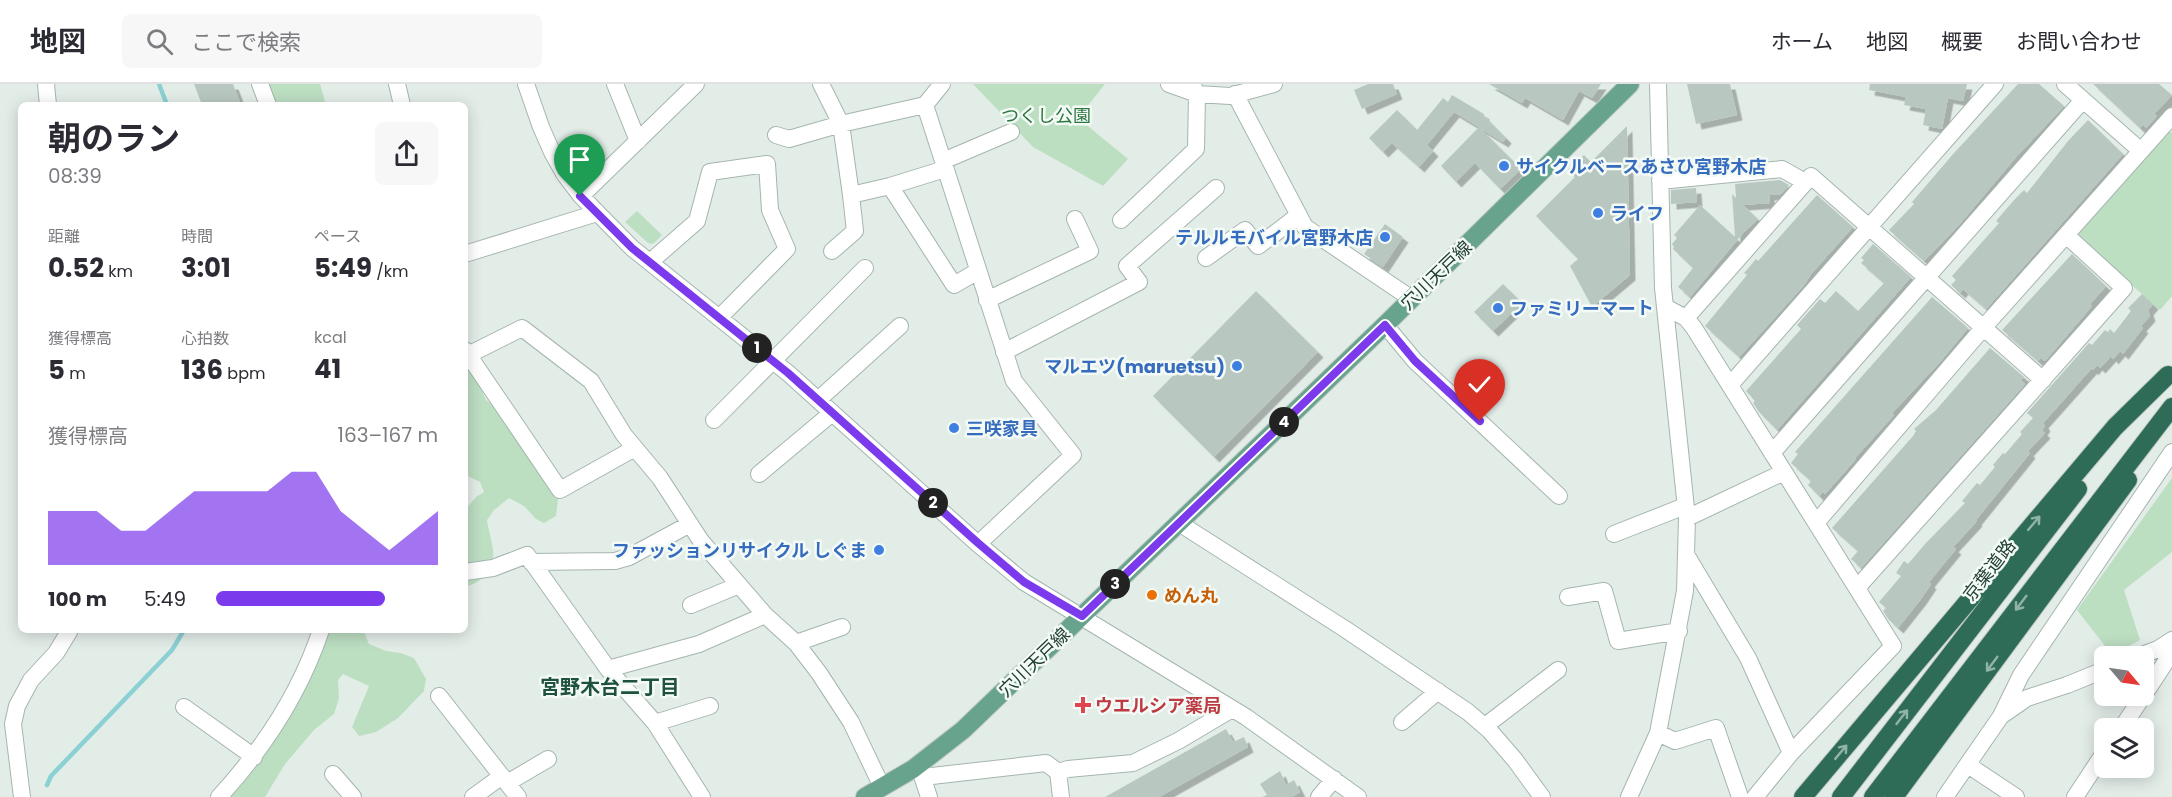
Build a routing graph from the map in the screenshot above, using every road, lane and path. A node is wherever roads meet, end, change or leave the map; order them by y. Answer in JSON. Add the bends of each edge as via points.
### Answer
{"nodes":[{"id":1,"x":46,"y":84,"type":"edge"},
{"id":2,"x":260,"y":84,"type":"edge"},
{"id":3,"x":398,"y":84,"type":"edge"},
{"id":4,"x":526,"y":84,"type":"edge"},
{"id":5,"x":615,"y":84,"type":"edge"},
{"id":6,"x":821,"y":84,"type":"edge"},
{"id":7,"x":942,"y":84,"type":"edge"},
{"id":8,"x":1169,"y":84,"type":"edge"},
{"id":9,"x":1274,"y":84,"type":"edge"},
{"id":10,"x":1630,"y":84,"type":"edge"},
{"id":11,"x":1658,"y":84,"type":"edge"},
{"id":12,"x":1995,"y":84,"type":"edge"},
{"id":13,"x":2065,"y":84,"type":"edge"},
{"id":14,"x":692,"y":86,"type":"edge"},
{"id":15,"x":1195,"y":89,"type":"edge"},
{"id":16,"x":1235,"y":94,"type":"junction"},
{"id":17,"x":2083,"y":100,"type":"junction"},
{"id":18,"x":48,"y":102,"type":"edge"},
{"id":19,"x":267,"y":102,"type":"edge"},
{"id":20,"x":401,"y":102,"type":"edge"},
{"id":21,"x":925,"y":105,"type":"junction"},
{"id":22,"x":2172,"y":116,"type":"edge"},
{"id":23,"x":841,"y":124,"type":"junction"},
{"id":24,"x":1011,"y":132,"type":"dead end"},
{"id":25,"x":776,"y":135,"type":"dead end"},
{"id":26,"x":638,"y":141,"type":"junction"},
{"id":27,"x":2141,"y":151,"type":"junction"},
{"id":28,"x":944,"y":165,"type":"junction"},
{"id":29,"x":1660,"y":181,"type":"junction"},
{"id":30,"x":1806,"y":182,"type":"junction"},
{"id":31,"x":890,"y":186,"type":"junction"},
{"id":32,"x":1216,"y":188,"type":"dead end"},
{"id":33,"x":851,"y":195,"type":"junction"},
{"id":34,"x":580,"y":196,"type":"junction"},
{"id":35,"x":597,"y":213,"type":"junction"},
{"id":36,"x":1299,"y":215,"type":"junction"},
{"id":37,"x":1075,"y":219,"type":"dead end"},
{"id":38,"x":1121,"y":220,"type":"dead end"},
{"id":39,"x":1869,"y":226,"type":"junction"},
{"id":40,"x":2066,"y":235,"type":"junction"},
{"id":41,"x":832,"y":251,"type":"dead end"},
{"id":42,"x":468,"y":253,"type":"edge"},
{"id":43,"x":1206,"y":258,"type":"dead end"},
{"id":44,"x":650,"y":262,"type":"junction"},
{"id":45,"x":865,"y":268,"type":"dead end"},
{"id":46,"x":978,"y":271,"type":"junction"},
{"id":47,"x":1927,"y":278,"type":"junction"},
{"id":48,"x":1412,"y":298,"type":"junction"},
{"id":49,"x":987,"y":300,"type":"junction"},
{"id":50,"x":1666,"y":308,"type":"junction"},
{"id":51,"x":719,"y":318,"type":"junction"},
{"id":52,"x":1686,"y":318,"type":"junction"},
{"id":53,"x":1385,"y":325,"type":"junction"},
{"id":54,"x":900,"y":326,"type":"dead end"},
{"id":55,"x":1984,"y":327,"type":"junction"},
{"id":56,"x":468,"y":352,"type":"edge"},
{"id":57,"x":1004,"y":352,"type":"junction"},
{"id":58,"x":468,"y":353,"type":"edge"},
{"id":59,"x":773,"y":361,"type":"junction"},
{"id":60,"x":2170,"y":373,"type":"edge"},
{"id":61,"x":2043,"y":380,"type":"junction"},
{"id":62,"x":1730,"y":385,"type":"junction"},
{"id":63,"x":818,"y":400,"type":"junction"},
{"id":64,"x":2172,"y":409,"type":"edge"},
{"id":65,"x":832,"y":413,"type":"junction"},
{"id":66,"x":714,"y":420,"type":"dead end"},
{"id":67,"x":635,"y":448,"type":"junction"},
{"id":68,"x":2172,"y":452,"type":"edge"},
{"id":69,"x":1772,"y":453,"type":"junction"},
{"id":70,"x":1784,"y":472,"type":"junction"},
{"id":71,"x":759,"y":474,"type":"dead end"},
{"id":72,"x":1559,"y":496,"type":"dead end"},
{"id":73,"x":1686,"y":512,"type":"junction"},
{"id":74,"x":1179,"y":523,"type":"junction"},
{"id":75,"x":1816,"y":523,"type":"junction"},
{"id":76,"x":690,"y":524,"type":"junction"},
{"id":77,"x":1614,"y":534,"type":"dead end"},
{"id":78,"x":978,"y":543,"type":"junction"},
{"id":79,"x":1686,"y":555,"type":"junction"},
{"id":80,"x":531,"y":562,"type":"junction"},
{"id":81,"x":468,"y":572,"type":"edge"},
{"id":82,"x":739,"y":585,"type":"junction"},
{"id":83,"x":1857,"y":588,"type":"junction"},
{"id":84,"x":1568,"y":597,"type":"dead end"},
{"id":85,"x":691,"y":605,"type":"dead end"},
{"id":86,"x":765,"y":615,"type":"junction"},
{"id":87,"x":1082,"y":616,"type":"junction"},
{"id":88,"x":842,"y":627,"type":"dead end"},
{"id":89,"x":1679,"y":631,"type":"junction"},
{"id":90,"x":67,"y":633,"type":"edge"},
{"id":91,"x":320,"y":633,"type":"edge"},
{"id":92,"x":2172,"y":640,"type":"edge"},
{"id":93,"x":796,"y":643,"type":"junction"},
{"id":94,"x":2154,"y":651,"type":"edge"},
{"id":95,"x":2172,"y":652,"type":"edge"},
{"id":96,"x":608,"y":669,"type":"junction"},
{"id":97,"x":1557,"y":670,"type":"dead end"},
{"id":98,"x":2094,"y":674,"type":"edge"},
{"id":99,"x":2154,"y":679,"type":"edge"},
{"id":100,"x":1438,"y":691,"type":"junction"},
{"id":101,"x":439,"y":696,"type":"dead end"},
{"id":102,"x":710,"y":706,"type":"dead end"},
{"id":103,"x":184,"y":707,"type":"dead end"},
{"id":104,"x":1232,"y":709,"type":"junction"},
{"id":105,"x":2001,"y":716,"type":"junction"},
{"id":106,"x":1402,"y":722,"type":"dead end"},
{"id":107,"x":655,"y":723,"type":"junction"},
{"id":108,"x":1485,"y":726,"type":"junction"},
{"id":109,"x":1658,"y":733,"type":"junction"},
{"id":110,"x":1791,"y":753,"type":"junction"},
{"id":111,"x":254,"y":757,"type":"junction"},
{"id":112,"x":548,"y":759,"type":"dead end"},
{"id":113,"x":1968,"y":765,"type":"junction"},
{"id":114,"x":2094,"y":768,"type":"edge"},
{"id":115,"x":921,"y":771,"type":"junction"},
{"id":116,"x":1058,"y":772,"type":"junction"},
{"id":117,"x":333,"y":774,"type":"dead end"},
{"id":118,"x":505,"y":779,"type":"junction"},
{"id":119,"x":1334,"y":779,"type":"junction"},
{"id":120,"x":882,"y":787,"type":"junction"},
{"id":121,"x":24,"y":795,"type":"edge"},
{"id":122,"x":219,"y":797,"type":"edge"},
{"id":123,"x":352,"y":797,"type":"edge"},
{"id":124,"x":473,"y":797,"type":"edge"},
{"id":125,"x":519,"y":797,"type":"edge"},
{"id":126,"x":702,"y":797,"type":"edge"},
{"id":127,"x":865,"y":797,"type":"edge"},
{"id":128,"x":929,"y":797,"type":"edge"},
{"id":129,"x":1062,"y":797,"type":"edge"},
{"id":130,"x":1319,"y":797,"type":"edge"},
{"id":131,"x":1358,"y":797,"type":"edge"},
{"id":132,"x":1542,"y":797,"type":"edge"},
{"id":133,"x":1629,"y":797,"type":"edge"},
{"id":134,"x":1740,"y":797,"type":"edge"},
{"id":135,"x":1755,"y":797,"type":"edge"},
{"id":136,"x":1803,"y":797,"type":"edge"},
{"id":137,"x":1841,"y":797,"type":"edge"},
{"id":138,"x":1873,"y":797,"type":"edge"},
{"id":139,"x":1894,"y":797,"type":"edge"},
{"id":140,"x":1946,"y":797,"type":"edge"},
{"id":141,"x":2016,"y":797,"type":"edge"},
{"id":142,"x":2075,"y":797,"type":"edge"}],
"edges":[{"from":1,"to":18,"type":"street"},
{"from":2,"to":19,"type":"street"},
{"from":3,"to":20,"type":"street"},
{"from":4,"to":34,"type":"street","via":[[552,152]]},
{"from":5,"to":26,"type":"street"},
{"from":6,"to":23,"type":"street"},
{"from":7,"to":21,"type":"street"},
{"from":8,"to":15,"type":"street"},
{"from":9,"to":16,"type":"street"},
{"from":10,"to":48,"type":"main road","name":"穴川天戸線"},
{"from":11,"to":29,"type":"street"},
{"from":12,"to":39,"type":"street"},
{"from":13,"to":17,"type":"street"},
{"from":14,"to":26,"type":"street"},
{"from":15,"to":16,"type":"street"},
{"from":15,"to":38,"type":"street","via":[[1196,149]]},
{"from":16,"to":36,"type":"street"},
{"from":17,"to":27,"type":"street"},
{"from":17,"to":47,"type":"street"},
{"from":21,"to":23,"type":"street"},
{"from":21,"to":28,"type":"street"},
{"from":22,"to":27,"type":"street"},
{"from":23,"to":25,"type":"street","via":[[789,139]]},
{"from":23,"to":33,"type":"street"},
{"from":24,"to":28,"type":"street"},
{"from":26,"to":34,"type":"street"},
{"from":27,"to":40,"type":"street"},
{"from":28,"to":31,"type":"street"},
{"from":28,"to":46,"type":"street"},
{"from":29,"to":30,"type":"street","via":[[1782,169]]},
{"from":29,"to":50,"type":"street"},
{"from":30,"to":39,"type":"street","via":[[1811,176]]},
{"from":30,"to":52,"type":"street"},
{"from":31,"to":33,"type":"street"},
{"from":31,"to":46,"type":"street","via":[[954,285]]},
{"from":32,"to":57,"type":"street","via":[[1127,266],[1139,282]]},
{"from":33,"to":41,"type":"street","via":[[855,231]]},
{"from":34,"to":35,"type":"street"},
{"from":35,"to":42,"type":"street"},
{"from":35,"to":44,"type":"street"},
{"from":36,"to":43,"type":"street","via":[[1258,246],[1245,230]]},
{"from":36,"to":48,"type":"street","via":[[1305,227]]},
{"from":37,"to":49,"type":"street","via":[[1090,251]]},
{"from":39,"to":47,"type":"street"},
{"from":39,"to":62,"type":"street"},
{"from":40,"to":55,"type":"street"},
{"from":40,"to":61,"type":"street","via":[[2124,288]]},
{"from":44,"to":51,"type":"street"},
{"from":44,"to":51,"type":"street","via":[[697,221],[710,172],[767,164],[770,210],[787,249]]},
{"from":45,"to":59,"type":"street"},
{"from":46,"to":49,"type":"street"},
{"from":47,"to":55,"type":"street"},
{"from":47,"to":69,"type":"street"},
{"from":48,"to":53,"type":"main road","name":"穴川天戸線"},
{"from":49,"to":57,"type":"street"},
{"from":50,"to":52,"type":"street"},
{"from":50,"to":73,"type":"street"},
{"from":51,"to":59,"type":"street"},
{"from":52,"to":62,"type":"street"},
{"from":53,"to":72,"type":"street","via":[[1415,361]]},
{"from":53,"to":74,"type":"main road","name":"穴川天戸線"},
{"from":54,"to":63,"type":"street"},
{"from":55,"to":61,"type":"street"},
{"from":55,"to":75,"type":"street"},
{"from":56,"to":67,"type":"street","via":[[522,328],[591,381]]},
{"from":57,"to":78,"type":"street","via":[[1014,381],[1073,455]]},
{"from":58,"to":67,"type":"street","via":[[560,490]]},
{"from":59,"to":63,"type":"street"},
{"from":59,"to":66,"type":"street"},
{"from":136,"to":60,"type":"highway","one_way":true,"via":[[2115,427]]},
{"from":137,"to":60,"type":"highway","name":"京葉道路","one_way":true},
{"from":61,"to":83,"type":"street"},
{"from":62,"to":69,"type":"street"},
{"from":63,"to":65,"type":"street"},
{"from":64,"to":138,"type":"highway","one_way":true},
{"from":64,"to":139,"type":"highway","one_way":true,"via":[[2116,498]]},
{"from":65,"to":71,"type":"street"},
{"from":65,"to":78,"type":"street"},
{"from":67,"to":76,"type":"street"},
{"from":68,"to":105,"type":"street","via":[[2020,675]]},
{"from":69,"to":70,"type":"street"},
{"from":70,"to":73,"type":"street"},
{"from":70,"to":75,"type":"street"},
{"from":73,"to":77,"type":"street"},
{"from":73,"to":79,"type":"street"},
{"from":74,"to":87,"type":"main road","name":"穴川天戸線"},
{"from":74,"to":100,"type":"street"},
{"from":75,"to":83,"type":"street"},
{"from":76,"to":80,"type":"street","via":[[622,559]]},
{"from":76,"to":82,"type":"street"},
{"from":78,"to":87,"type":"street","via":[[1024,582]]},
{"from":79,"to":89,"type":"street"},
{"from":79,"to":110,"type":"street","via":[[1748,658]]},
{"from":80,"to":81,"type":"street","via":[[527,555],[493,568]]},
{"from":80,"to":96,"type":"street"},
{"from":82,"to":85,"type":"street"},
{"from":82,"to":86,"type":"street"},
{"from":83,"to":110,"type":"street","via":[[1893,646]]},
{"from":84,"to":89,"type":"street","via":[[1604,591],[1618,641]]},
{"from":86,"to":93,"type":"street"},
{"from":86,"to":96,"type":"street","via":[[699,644]]},
{"from":87,"to":104,"type":"street"},
{"from":87,"to":115,"type":"main road","name":"穴川天戸線"},
{"from":88,"to":93,"type":"street"},
{"from":89,"to":109,"type":"street"},
{"from":90,"to":121,"type":"street","via":[[56,653],[31,680],[17,706],[13,724]]},
{"from":91,"to":111,"type":"street","via":[[296,688]]},
{"from":92,"to":94,"type":"street"},
{"from":93,"to":120,"type":"street","via":[[851,722]]},
{"from":95,"to":99,"type":"street"},
{"from":96,"to":107,"type":"street"},
{"from":97,"to":108,"type":"street"},
{"from":98,"to":105,"type":"street","via":[[2027,698]]},
{"from":100,"to":106,"type":"street"},
{"from":100,"to":108,"type":"street"},
{"from":101,"to":118,"type":"street"},
{"from":102,"to":107,"type":"street"},
{"from":103,"to":111,"type":"street"},
{"from":104,"to":116,"type":"street","via":[[1133,763]]},
{"from":104,"to":119,"type":"street"},
{"from":105,"to":113,"type":"street"},
{"from":107,"to":126,"type":"street"},
{"from":108,"to":132,"type":"street"},
{"from":109,"to":133,"type":"street"},
{"from":109,"to":134,"type":"street","via":[[1675,741],[1716,728]]},
{"from":110,"to":135,"type":"street"},
{"from":111,"to":122,"type":"street"},
{"from":112,"to":118,"type":"street"},
{"from":113,"to":140,"type":"street"},
{"from":113,"to":141,"type":"street"},
{"from":114,"to":142,"type":"street"},
{"from":115,"to":116,"type":"street","via":[[1046,763]]},
{"from":115,"to":120,"type":"main road","name":"穴川天戸線"},
{"from":115,"to":128,"type":"street"},
{"from":116,"to":129,"type":"street"},
{"from":117,"to":123,"type":"street"},
{"from":118,"to":124,"type":"street"},
{"from":118,"to":125,"type":"street"},
{"from":119,"to":130,"type":"street"},
{"from":119,"to":131,"type":"street"},
{"from":120,"to":127,"type":"main road","name":"穴川天戸線"}]}
